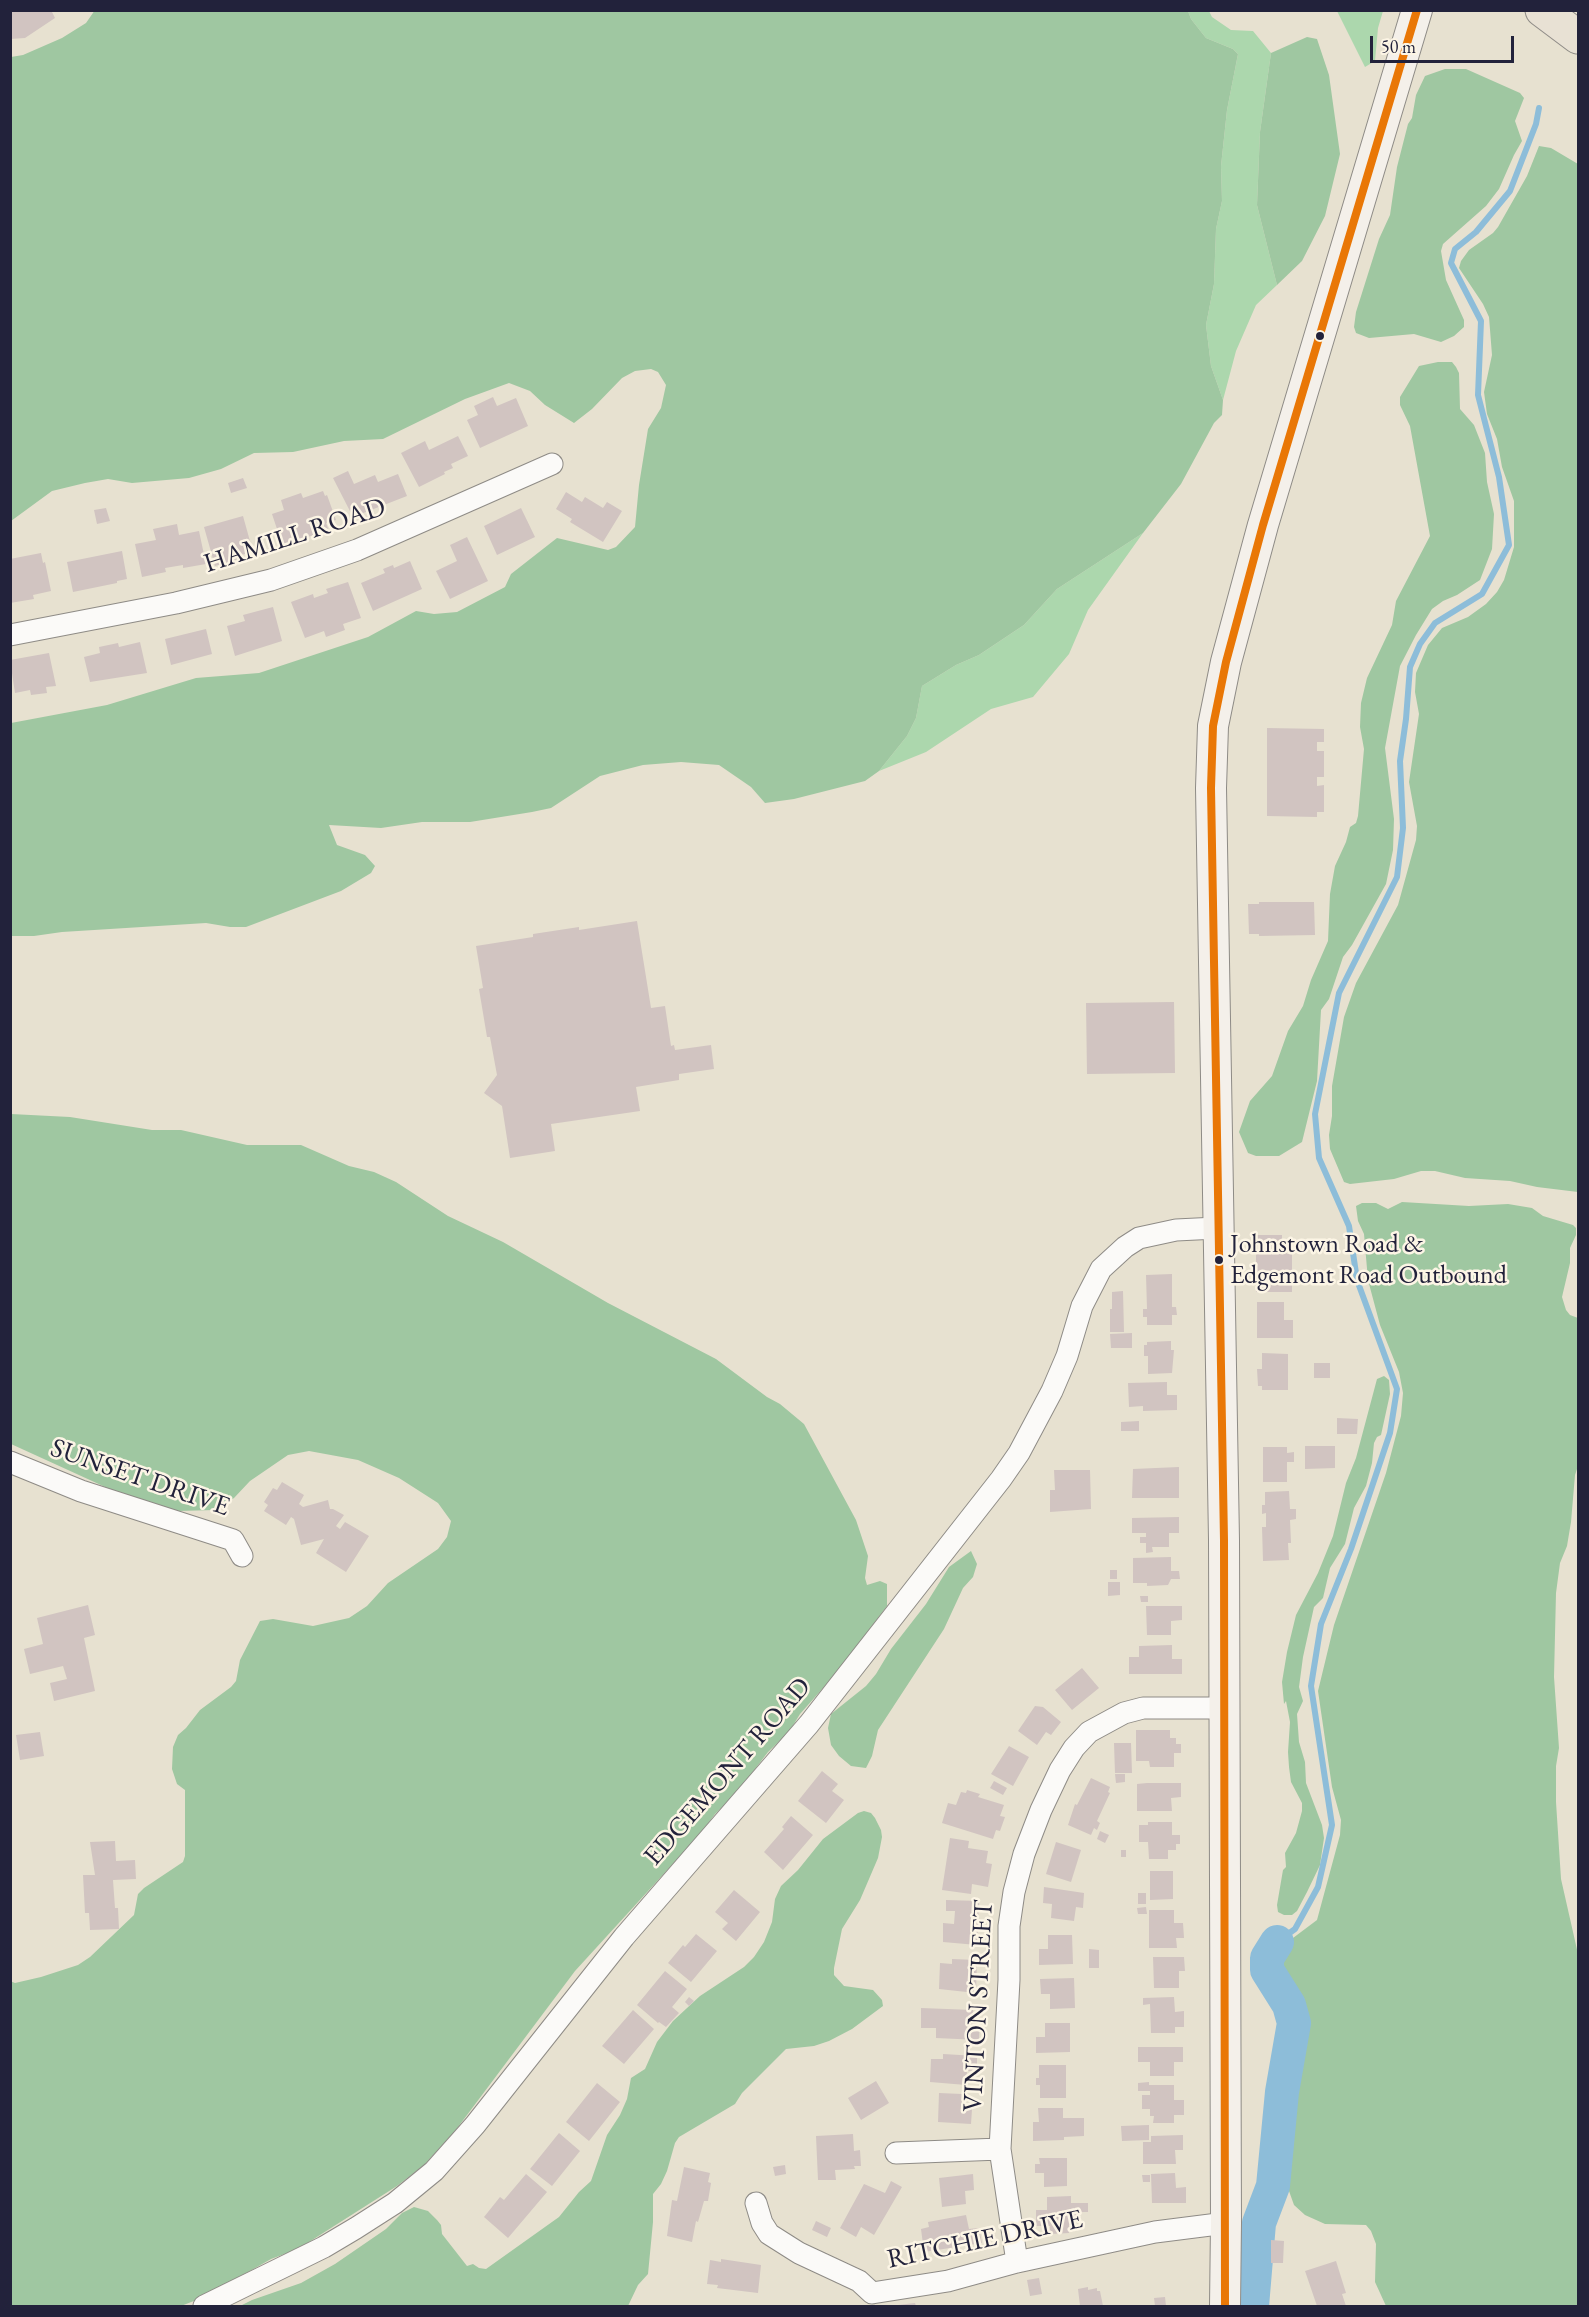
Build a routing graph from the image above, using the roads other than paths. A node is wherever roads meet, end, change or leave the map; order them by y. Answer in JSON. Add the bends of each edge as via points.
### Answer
{"nodes":[{"id":1,"x":1417,"y":10,"type":"edge"},
{"id":2,"x":1542,"y":10,"type":"edge"},
{"id":3,"x":1578,"y":37,"type":"edge"},
{"id":4,"x":552,"y":464,"type":"dead end"},
{"id":5,"x":10,"y":635,"type":"edge"},
{"id":6,"x":1217,"y":1228,"type":"junction"},
{"id":7,"x":10,"y":1462,"type":"edge"},
{"id":8,"x":242,"y":1557,"type":"dead end"},
{"id":9,"x":1224,"y":1708,"type":"junction"},
{"id":10,"x":1000,"y":2149,"type":"junction"},
{"id":11,"x":896,"y":2153,"type":"dead end"},
{"id":12,"x":756,"y":2203,"type":"dead end"},
{"id":13,"x":1226,"y":2223,"type":"junction"},
{"id":14,"x":1017,"y":2262,"type":"junction"},
{"id":15,"x":868,"y":2300,"type":"edge"},
{"id":16,"x":204,"y":2307,"type":"edge"},
{"id":17,"x":1225,"y":2307,"type":"edge"}],
"edges":[{"from":1,"to":6,"type":"street","via":[[1263,525],[1216,706],[1211,788]]},
{"from":2,"to":3,"type":"highway"},
{"from":4,"to":5,"type":"street","name":"HAMILL ROAD","via":[[357,550],[271,580]]},
{"from":6,"to":9,"type":"street"},
{"from":6,"to":16,"type":"street","name":"EDGEMONT ROAD","via":[[1176,1230],[1140,1238],[1101,1269],[1082,1306],[1052,1391],[1001,1479],[809,1724],[631,1929],[440,2165],[356,2228]]},
{"from":7,"to":8,"type":"street","name":"SUNSET DRIVE","via":[[81,1491],[233,1540]]},
{"from":9,"to":10,"type":"street","name":"VINTON STREET","via":[[1143,1708],[1124,1713],[1089,1732],[1060,1770],[1024,1854],[1014,1892],[1009,1926]]},
{"from":9,"to":13,"type":"street"},
{"from":10,"to":11,"type":"street"},
{"from":10,"to":14,"type":"street","name":"VINTON STREET"},
{"from":12,"to":15,"type":"street","name":"RITCHIE DRIVE","via":[[762,2223],[774,2238],[859,2281]]},
{"from":13,"to":14,"type":"street","name":"RITCHIE DRIVE","via":[[1155,2232]]},
{"from":13,"to":17,"type":"street"},
{"from":14,"to":15,"type":"street","name":"RITCHIE DRIVE"}]}
